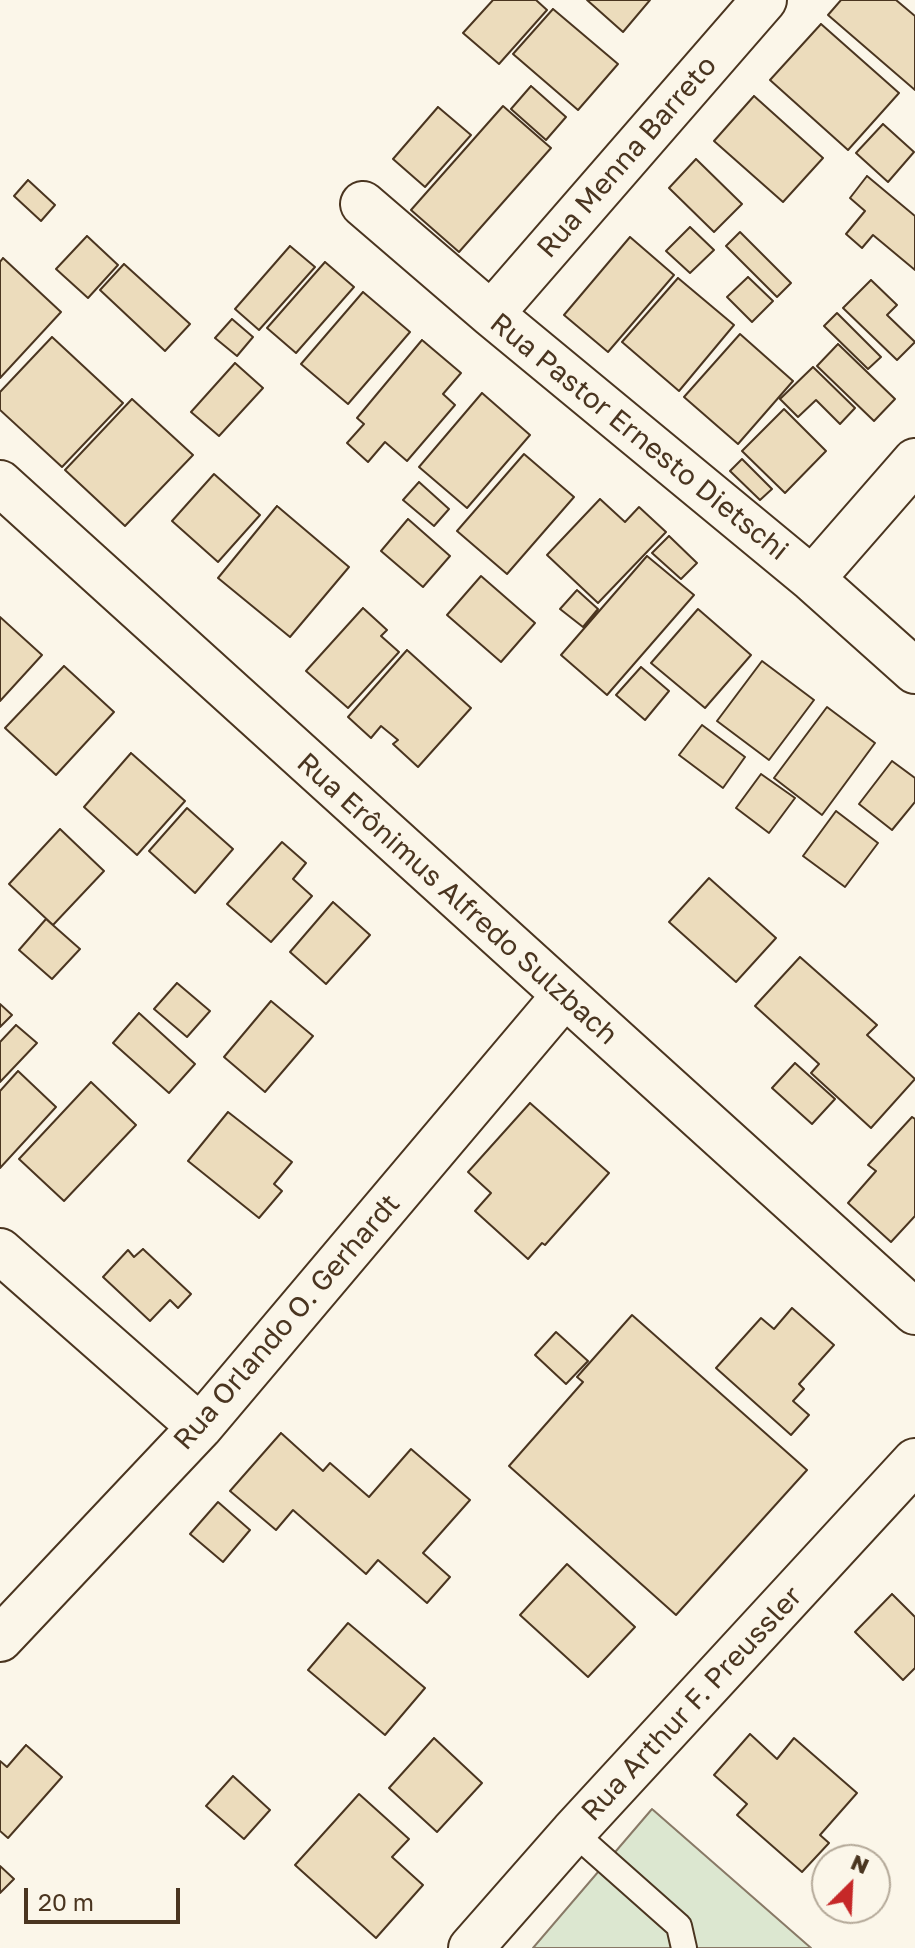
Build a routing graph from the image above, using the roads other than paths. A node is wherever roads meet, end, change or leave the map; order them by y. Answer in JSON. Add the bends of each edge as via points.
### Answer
{"nodes":[{"id":1,"x":764,"y":0,"type":"edge"},
{"id":2,"x":363,"y":204,"type":"dead end"},
{"id":3,"x":491,"y":314,"type":"junction"},
{"id":4,"x":915,"y":461,"type":"edge"},
{"id":5,"x":0,"y":483,"type":"edge"},
{"id":6,"x":812,"y":579,"type":"junction"},
{"id":7,"x":915,"y":671,"type":"edge"},
{"id":8,"x":564,"y":996,"type":"junction"},
{"id":9,"x":0,"y":1251,"type":"edge"},
{"id":10,"x":915,"y":1312,"type":"edge"},
{"id":11,"x":200,"y":1427,"type":"junction"},
{"id":12,"x":915,"y":1461,"type":"edge"},
{"id":13,"x":0,"y":1639,"type":"edge"},
{"id":14,"x":573,"y":1832,"type":"junction"},
{"id":15,"x":471,"y":1948,"type":"edge"},
{"id":16,"x":684,"y":1948,"type":"edge"}],
"edges":[{"from":1,"to":3,"type":"street","name":"Rua Menna Barreto"},
{"from":2,"to":3,"type":"street","name":"Rua Pastor Ernesto Dietschi"},
{"from":3,"to":6,"type":"street","name":"Rua Pastor Ernesto Dietschi"},
{"from":4,"to":6,"type":"street"},
{"from":5,"to":8,"type":"street","name":"Rua Erônimus Alfredo Sulzbach"},
{"from":6,"to":7,"type":"street","name":"Rua Pastor Ernesto Dietschi"},
{"from":8,"to":10,"type":"street","name":"Rua Erônimus Alfredo Sulzbach"},
{"from":8,"to":11,"type":"street","name":"Rua Orlando O. Gerhardt"},
{"from":9,"to":11,"type":"street"},
{"from":11,"to":13,"type":"street","name":"Rua Orlando O. Gerhardt"},
{"from":12,"to":14,"type":"street","name":"Rua Arthur F. Preussler"},
{"from":14,"to":15,"type":"street","name":"Rua Arthur F. Preussler"},
{"from":14,"to":16,"type":"lane","via":[[679,1926]]}]}
